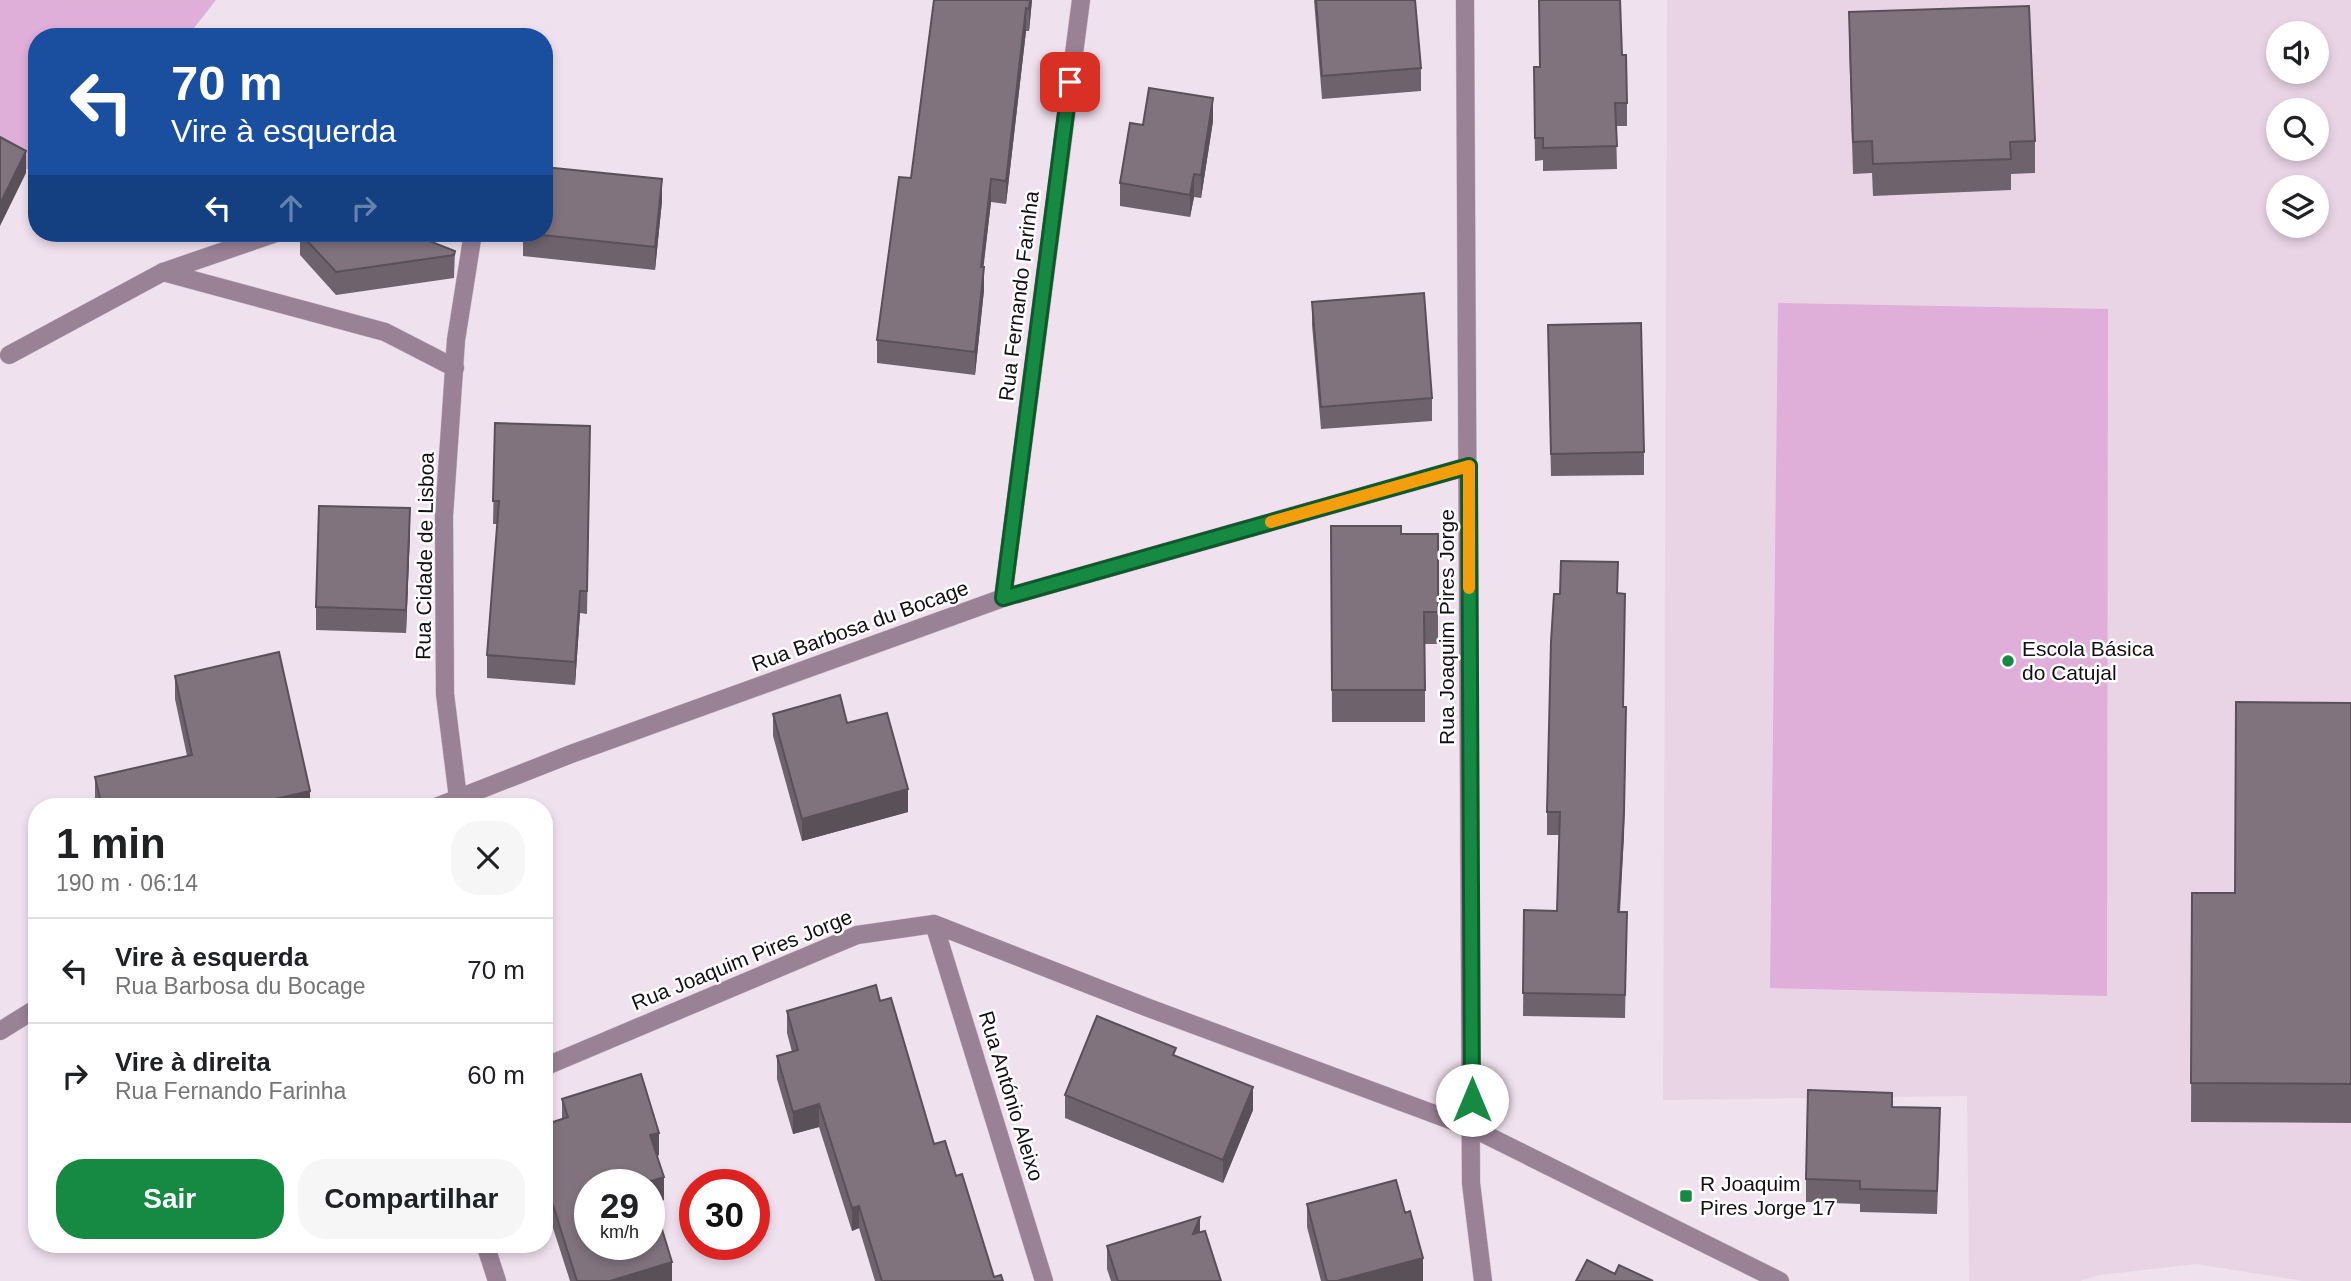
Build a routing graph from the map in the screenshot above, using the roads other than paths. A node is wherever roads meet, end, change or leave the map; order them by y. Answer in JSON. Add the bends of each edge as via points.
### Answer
{"nodes":[{"id":1,"x":1081,"y":0,"type":"edge"},
{"id":2,"x":1465,"y":0,"type":"edge"},
{"id":3,"x":250,"y":242,"type":"edge"},
{"id":4,"x":471,"y":242,"type":"edge"},
{"id":5,"x":163,"y":272,"type":"junction"},
{"id":6,"x":9,"y":355,"type":"dead end"},
{"id":7,"x":456,"y":368,"type":"junction"},
{"id":8,"x":1469,"y":466,"type":"junction"},
{"id":9,"x":1003,"y":598,"type":"junction"},
{"id":10,"x":458,"y":798,"type":"joint"},
{"id":11,"x":934,"y":924,"type":"junction"},
{"id":12,"x":28,"y":1014,"type":"edge"},
{"id":13,"x":0,"y":1031,"type":"edge"},
{"id":14,"x":553,"y":1063,"type":"edge"},
{"id":15,"x":1472,"y":1128,"type":"junction"},
{"id":16,"x":488,"y":1253,"type":"edge"},
{"id":17,"x":497,"y":1281,"type":"edge"},
{"id":18,"x":1044,"y":1281,"type":"edge"},
{"id":19,"x":1483,"y":1281,"type":"edge"},
{"id":20,"x":1780,"y":1281,"type":"edge"}],
"edges":[{"from":1,"to":9,"type":"street","name":"Rua Fernando Farinha"},
{"from":2,"to":8,"type":"street","name":"Rua Joaquim Pires Jorge"},
{"from":3,"to":5,"type":"street"},
{"from":4,"to":7,"type":"street","name":"Rua Cidade de Lisboa"},
{"from":5,"to":6,"type":"street"},
{"from":5,"to":7,"type":"street","via":[[385,332]]},
{"from":7,"to":10,"type":"street","name":"Rua Cidade de Lisboa","via":[[444,529],[445,694]]},
{"from":8,"to":9,"type":"street","name":"Rua Barbosa du Bocage"},
{"from":8,"to":15,"type":"street","name":"Rua Joaquim Pires Jorge"},
{"from":9,"to":10,"type":"street","name":"Rua Barbosa du Bocage"},
{"from":11,"to":14,"type":"street","name":"Rua Joaquim Pires Jorge","via":[[857,935]]},
{"from":11,"to":15,"type":"street","name":"Rua Joaquim Pires Jorge"},
{"from":11,"to":18,"type":"street","name":"Rua António Aleixo"},
{"from":12,"to":13,"type":"street"},
{"from":15,"to":19,"type":"street","via":[[1471,1183]]},
{"from":15,"to":20,"type":"street","name":"Rua Joaquim Pires Jorge"},
{"from":16,"to":17,"type":"street"}]}
